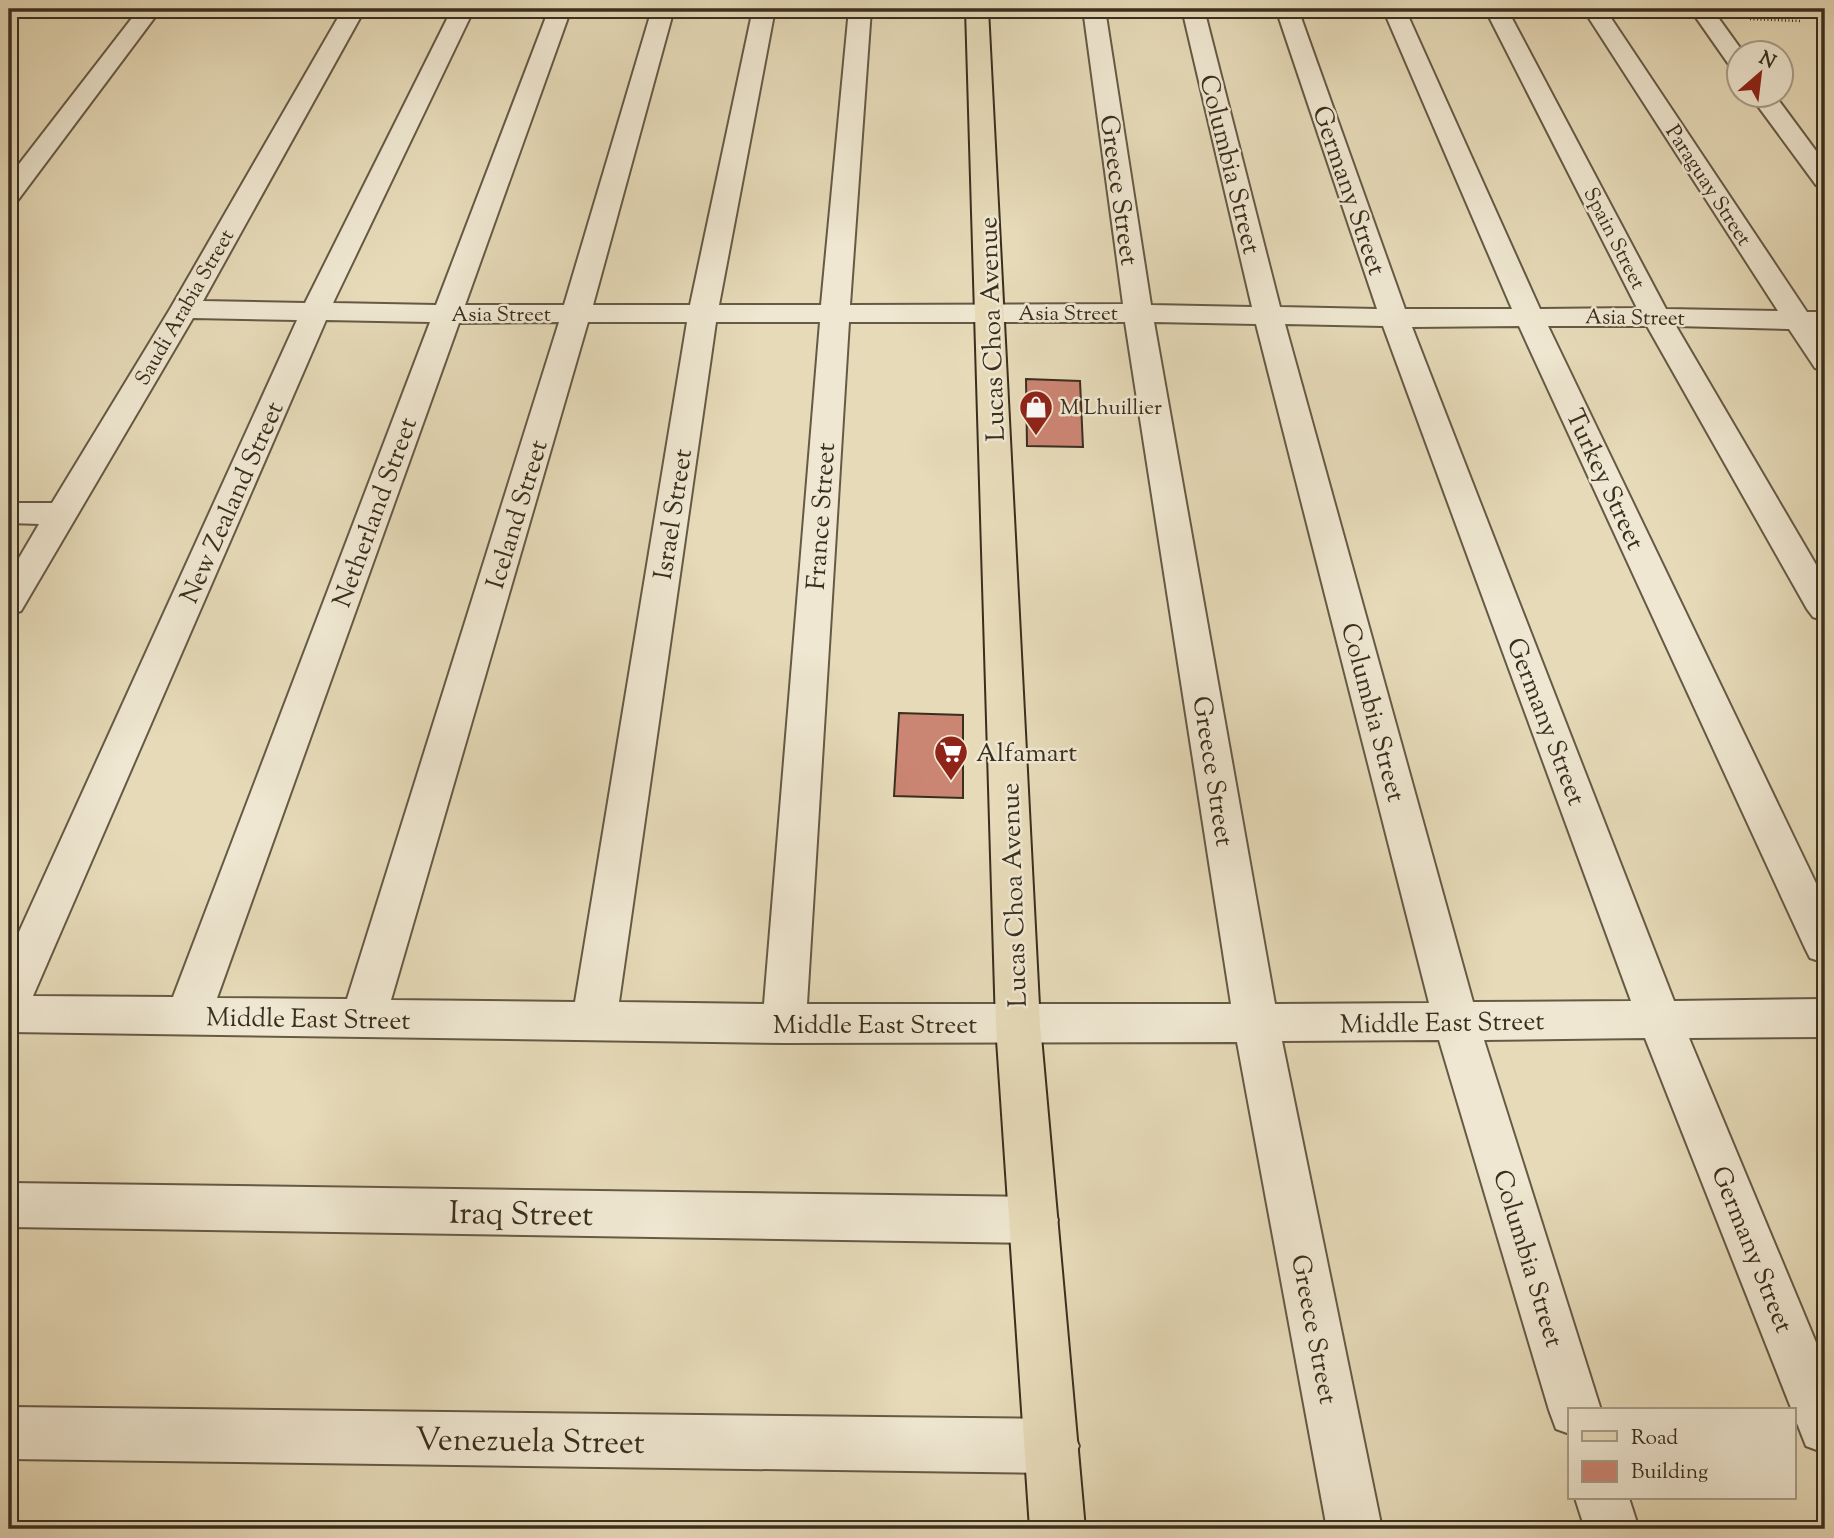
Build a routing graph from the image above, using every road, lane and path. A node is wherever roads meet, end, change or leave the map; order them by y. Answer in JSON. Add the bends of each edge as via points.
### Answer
{"nodes":[{"id":1,"x":150,"y":9,"type":"edge"},
{"id":2,"x":354,"y":9,"type":"edge"},
{"id":3,"x":463,"y":9,"type":"edge"},
{"id":4,"x":560,"y":9,"type":"edge"},
{"id":5,"x":663,"y":9,"type":"edge"},
{"id":6,"x":764,"y":9,"type":"edge"},
{"id":7,"x":860,"y":9,"type":"edge"},
{"id":8,"x":977,"y":9,"type":"edge"},
{"id":9,"x":1094,"y":9,"type":"edge"},
{"id":10,"x":1194,"y":9,"type":"edge"},
{"id":11,"x":1287,"y":9,"type":"edge"},
{"id":12,"x":1394,"y":9,"type":"edge"},
{"id":13,"x":1496,"y":9,"type":"edge"},
{"id":14,"x":1594,"y":9,"type":"edge"},
{"id":15,"x":1701,"y":9,"type":"edge"},
{"id":16,"x":1726,"y":44,"type":"edge"},
{"id":17,"x":1772,"y":108,"type":"edge"},
{"id":18,"x":1825,"y":180,"type":"edge"},
{"id":19,"x":9,"y":194,"type":"edge"},
{"id":20,"x":184,"y":309,"type":"junction"},
{"id":21,"x":316,"y":310,"type":"junction"},
{"id":22,"x":703,"y":313,"type":"junction"},
{"id":23,"x":835,"y":313,"type":"junction"},
{"id":24,"x":990,"y":313,"type":"junction"},
{"id":25,"x":1138,"y":313,"type":"junction"},
{"id":26,"x":448,"y":314,"type":"junction"},
{"id":27,"x":576,"y":314,"type":"junction"},
{"id":28,"x":1268,"y":315,"type":"junction"},
{"id":29,"x":1529,"y":316,"type":"junction"},
{"id":30,"x":1656,"y":317,"type":"junction"},
{"id":31,"x":1394,"y":318,"type":"junction"},
{"id":32,"x":1812,"y":322,"type":"edge"},
{"id":33,"x":1825,"y":362,"type":"edge"},
{"id":34,"x":9,"y":513,"type":"edge"},
{"id":35,"x":62,"y":514,"type":"junction"},
{"id":36,"x":9,"y":603,"type":"edge"},
{"id":37,"x":1825,"y":609,"type":"edge"},
{"id":38,"x":1825,"y":946,"type":"edge"},
{"id":39,"x":9,"y":1001,"type":"edge"},
{"id":40,"x":9,"y":1014,"type":"edge"},
{"id":41,"x":188,"y":1016,"type":"junction"},
{"id":42,"x":363,"y":1018,"type":"junction"},
{"id":43,"x":1825,"y":1018,"type":"edge"},
{"id":44,"x":1660,"y":1020,"type":"junction"},
{"id":45,"x":1456,"y":1021,"type":"junction"},
{"id":46,"x":594,"y":1022,"type":"junction"},
{"id":47,"x":784,"y":1024,"type":"junction"},
{"id":48,"x":1256,"y":1024,"type":"junction"},
{"id":49,"x":1018,"y":1025,"type":"junction"},
{"id":50,"x":9,"y":1205,"type":"edge"},
{"id":51,"x":1034,"y":1220,"type":"junction"},
{"id":52,"x":1574,"y":1408,"type":"edge"},
{"id":53,"x":1825,"y":1427,"type":"edge"},
{"id":54,"x":9,"y":1433,"type":"edge"},
{"id":55,"x":1052,"y":1446,"type":"junction"},
{"id":56,"x":1603,"y":1500,"type":"edge"},
{"id":57,"x":1058,"y":1529,"type":"edge"},
{"id":58,"x":1354,"y":1529,"type":"edge"},
{"id":59,"x":1612,"y":1529,"type":"edge"}],
"edges":[{"from":1,"to":19,"type":"street"},
{"from":2,"to":20,"type":"street","name":"Saudi Arabia Street"},
{"from":3,"to":21,"type":"street","name":"New Zealand Street"},
{"from":4,"to":26,"type":"street","name":"Netherland Street"},
{"from":5,"to":27,"type":"street","name":"Iceland Street"},
{"from":6,"to":22,"type":"street","name":"Israel Street"},
{"from":7,"to":23,"type":"street","name":"France Street"},
{"from":8,"to":24,"type":"main road","name":"Lucas Choa Avenue"},
{"from":9,"to":25,"type":"street","name":"Greece Street"},
{"from":10,"to":28,"type":"street","name":"Columbia Street"},
{"from":11,"to":31,"type":"street","name":"Germany Street"},
{"from":12,"to":29,"type":"street","name":"Turkey Street"},
{"from":13,"to":30,"type":"street","name":"Spain Street"},
{"from":14,"to":32,"type":"street","name":"Paraguay Street"},
{"from":15,"to":16,"type":"street"},
{"from":17,"to":18,"type":"street"},
{"from":20,"to":21,"type":"street","name":"Asia Street"},
{"from":20,"to":35,"type":"street","name":"Saudi Arabia Street"},
{"from":21,"to":26,"type":"street","name":"Asia Street"},
{"from":21,"to":39,"type":"street","name":"New Zealand Street"},
{"from":22,"to":23,"type":"street","name":"Asia Street"},
{"from":22,"to":27,"type":"street","name":"Asia Street"},
{"from":22,"to":46,"type":"street","name":"Israel Street"},
{"from":23,"to":24,"type":"street","name":"Asia Street"},
{"from":23,"to":47,"type":"street","name":"France Street"},
{"from":24,"to":25,"type":"street","name":"Asia Street"},
{"from":24,"to":49,"type":"main road","name":"Lucas Choa Avenue"},
{"from":25,"to":28,"type":"street","name":"Asia Street"},
{"from":25,"to":48,"type":"street","name":"Greece Street"},
{"from":26,"to":27,"type":"street","name":"Asia Street"},
{"from":26,"to":41,"type":"street","name":"Netherland Street"},
{"from":27,"to":42,"type":"street","name":"Iceland Street"},
{"from":28,"to":31,"type":"street","name":"Asia Street"},
{"from":28,"to":45,"type":"street","name":"Columbia Street"},
{"from":29,"to":30,"type":"street","name":"Asia Street"},
{"from":29,"to":31,"type":"street","name":"Asia Street"},
{"from":29,"to":38,"type":"street","name":"Turkey Street"},
{"from":30,"to":32,"type":"street","name":"Asia Street"},
{"from":30,"to":37,"type":"street","name":"Spain Street"},
{"from":31,"to":44,"type":"street","name":"Germany Street"},
{"from":32,"to":33,"type":"street","name":"Paraguay Street"},
{"from":34,"to":35,"type":"street"},
{"from":35,"to":36,"type":"street","name":"Saudi Arabia Street"},
{"from":40,"to":41,"type":"street","name":"Middle East Street"},
{"from":41,"to":42,"type":"street","name":"Middle East Street"},
{"from":42,"to":46,"type":"street","name":"Middle East Street"},
{"from":43,"to":44,"type":"street","name":"Middle East Street"},
{"from":44,"to":45,"type":"street","name":"Middle East Street"},
{"from":44,"to":53,"type":"street","name":"Germany Street"},
{"from":45,"to":48,"type":"street","name":"Middle East Street"},
{"from":45,"to":52,"type":"street","name":"Columbia Street"},
{"from":46,"to":47,"type":"street","name":"Middle East Street"},
{"from":47,"to":49,"type":"street","name":"Middle East Street"},
{"from":48,"to":49,"type":"street","name":"Middle East Street"},
{"from":48,"to":58,"type":"street","name":"Greece Street"},
{"from":49,"to":51,"type":"main road","name":"Lucas Choa Avenue"},
{"from":50,"to":51,"type":"street","name":"Iraq Street"},
{"from":51,"to":55,"type":"main road","name":"Lucas Choa Avenue"},
{"from":54,"to":55,"type":"street","name":"Venezuela Street"},
{"from":55,"to":57,"type":"main road","name":"Lucas Choa Avenue"},
{"from":56,"to":59,"type":"street"}]}
